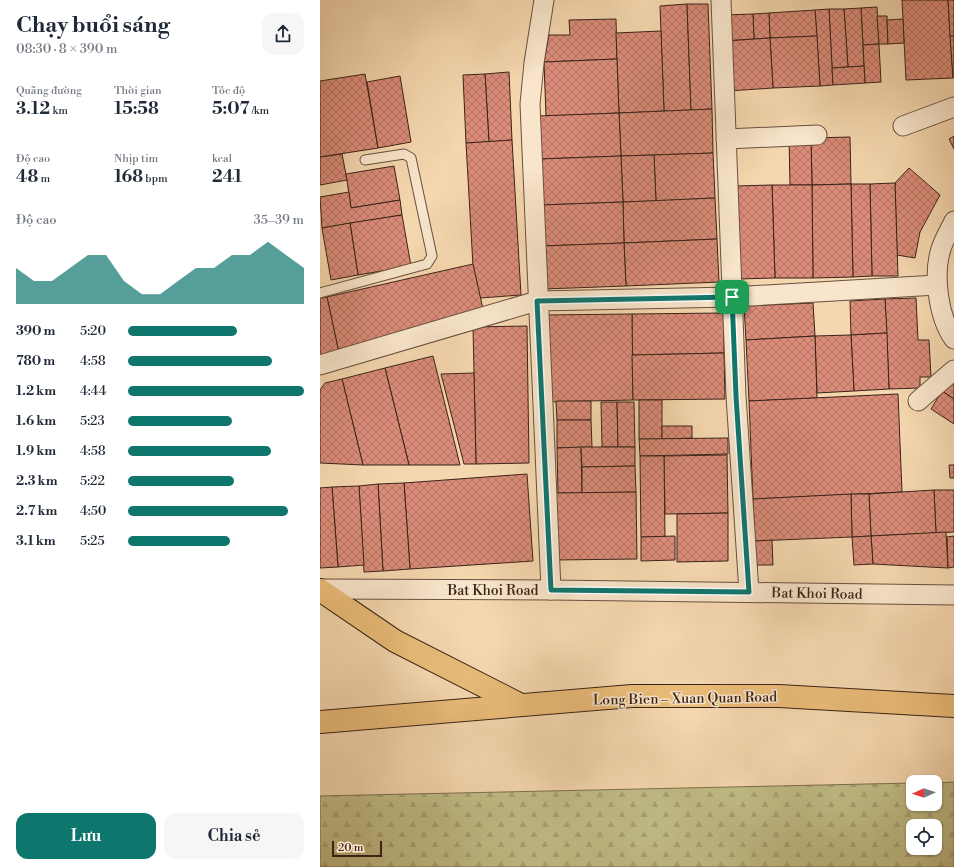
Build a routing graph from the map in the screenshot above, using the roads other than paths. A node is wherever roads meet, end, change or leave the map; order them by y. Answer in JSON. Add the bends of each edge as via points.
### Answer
{"nodes":[{"id":1,"x":544,"y":0,"type":"edge"},
{"id":2,"x":721,"y":0,"type":"edge"},
{"id":3,"x":954,"y":107,"type":"edge"},
{"id":4,"x":903,"y":126,"type":"dead end"},
{"id":5,"x":817,"y":135,"type":"dead end"},
{"id":6,"x":726,"y":139,"type":"junction"},
{"id":7,"x":365,"y":160,"type":"dead end"},
{"id":8,"x":954,"y":221,"type":"edge"},
{"id":9,"x":937,"y":285,"type":"junction"},
{"id":10,"x":320,"y":293,"type":"edge"},
{"id":11,"x":732,"y":297,"type":"junction"},
{"id":12,"x":537,"y":301,"type":"junction"},
{"id":13,"x":954,"y":339,"type":"edge"},
{"id":14,"x":320,"y":365,"type":"edge"},
{"id":15,"x":954,"y":370,"type":"edge"},
{"id":16,"x":918,"y":401,"type":"dead end"},
{"id":17,"x":320,"y":589,"type":"edge"},
{"id":18,"x":551,"y":590,"type":"junction"},
{"id":19,"x":749,"y":592,"type":"junction"},
{"id":20,"x":954,"y":595,"type":"edge"},
{"id":21,"x":521,"y":706,"type":"junction"},
{"id":22,"x":954,"y":706,"type":"edge"},
{"id":23,"x":320,"y":722,"type":"edge"}],
"edges":[{"from":1,"to":12,"type":"street","via":[[530,104]]},
{"from":2,"to":6,"type":"street"},
{"from":3,"to":4,"type":"street"},
{"from":5,"to":6,"type":"street"},
{"from":6,"to":11,"type":"street"},
{"from":7,"to":10,"type":"lane","via":[[404,154],[410,158],[432,256],[427,264]]},
{"from":8,"to":9,"type":"street","via":[[941,250]]},
{"from":9,"to":11,"type":"street"},
{"from":9,"to":13,"type":"street","via":[[942,312]]},
{"from":11,"to":12,"type":"street"},
{"from":11,"to":19,"type":"street"},
{"from":12,"to":14,"type":"street"},
{"from":12,"to":18,"type":"street"},
{"from":15,"to":16,"type":"street"},
{"from":17,"to":18,"type":"street","name":"Bat Khoi Road"},
{"from":17,"to":21,"type":"main road","via":[[396,641]]},
{"from":18,"to":19,"type":"street","name":"Bat Khoi Road"},
{"from":19,"to":20,"type":"street","name":"Bat Khoi Road"},
{"from":21,"to":22,"type":"main road","name":"Long Bien – Xuan Quan Road","via":[[632,696],[779,696]]},
{"from":21,"to":23,"type":"main road","name":"Long Bien – Xuan Quan Road"}]}
